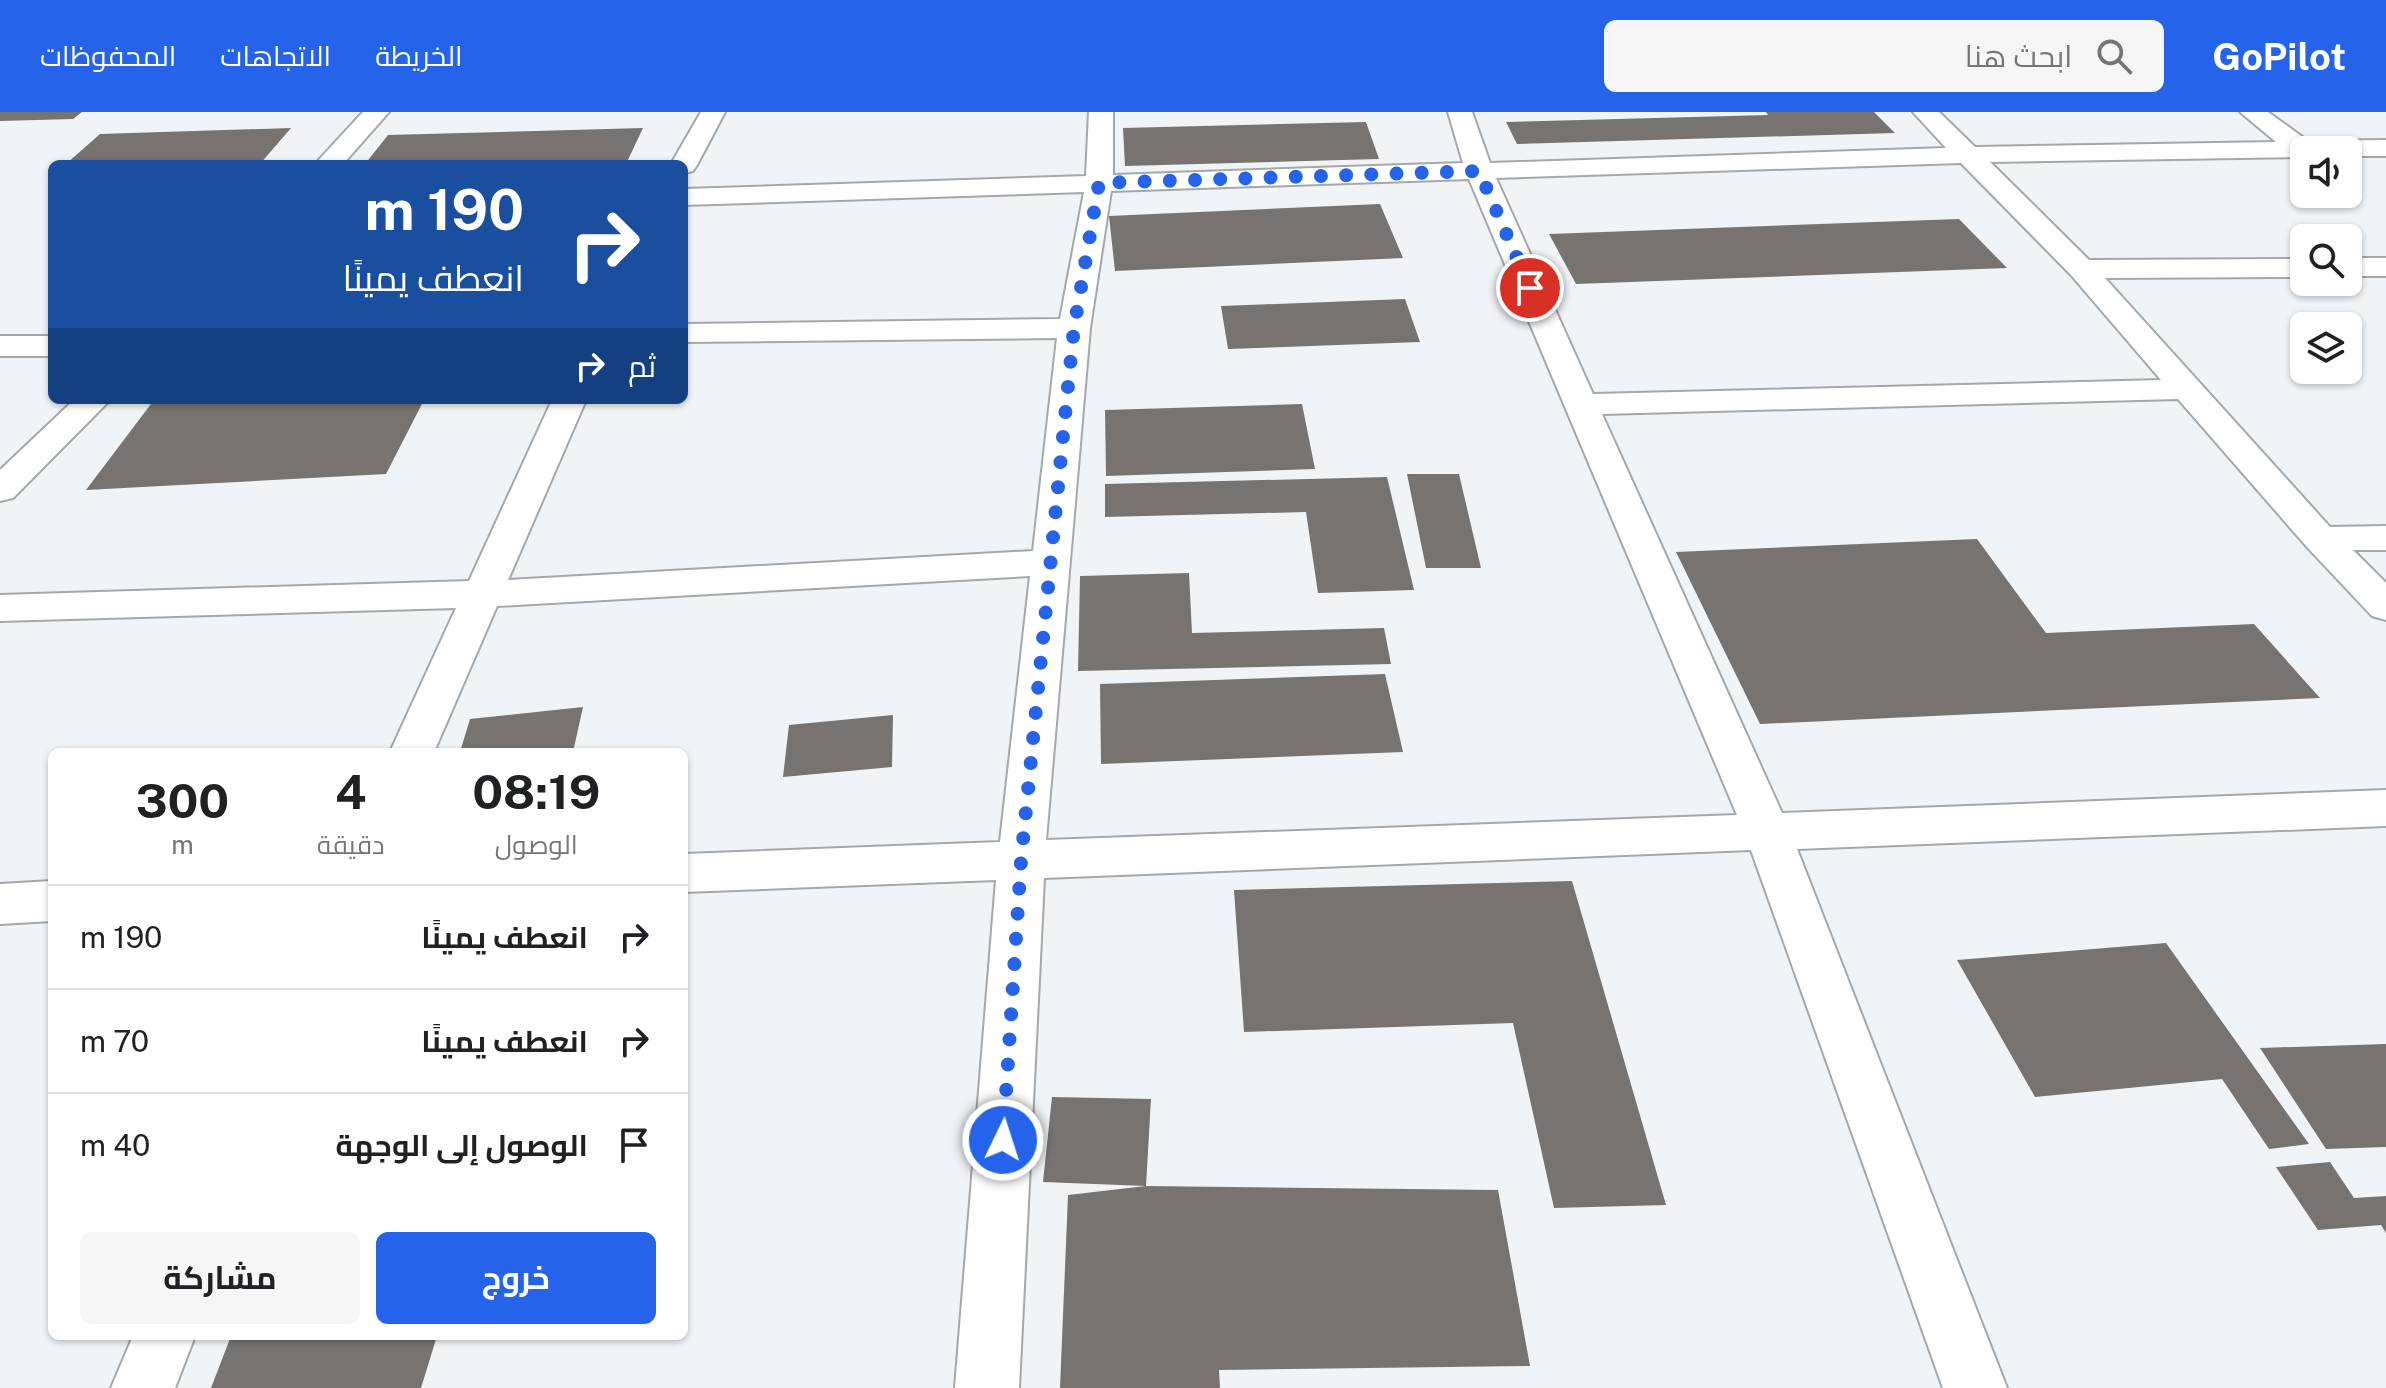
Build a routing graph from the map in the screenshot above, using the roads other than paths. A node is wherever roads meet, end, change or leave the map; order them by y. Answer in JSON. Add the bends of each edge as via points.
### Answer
{"nodes":[{"id":1,"x":377,"y":112,"type":"edge"},
{"id":2,"x":713,"y":112,"type":"edge"},
{"id":3,"x":1101,"y":112,"type":"edge"},
{"id":4,"x":1460,"y":112,"type":"edge"},
{"id":5,"x":1925,"y":112,"type":"edge"},
{"id":6,"x":2252,"y":112,"type":"edge"},
{"id":7,"x":2290,"y":140,"type":"edge"},
{"id":8,"x":2362,"y":148,"type":"edge"},
{"id":9,"x":2386,"y":148,"type":"edge"},
{"id":10,"x":2290,"y":149,"type":"edge"},
{"id":11,"x":1968,"y":155,"type":"junction"},
{"id":12,"x":332,"y":160,"type":"edge"},
{"id":13,"x":687,"y":160,"type":"edge"},
{"id":14,"x":1479,"y":171,"type":"junction"},
{"id":15,"x":1099,"y":183,"type":"junction"},
{"id":16,"x":688,"y":197,"type":"edge"},
{"id":17,"x":2362,"y":267,"type":"edge"},
{"id":18,"x":2386,"y":267,"type":"edge"},
{"id":19,"x":2290,"y":268,"type":"edge"},
{"id":20,"x":2081,"y":269,"type":"junction"},
{"id":21,"x":1074,"y":328,"type":"junction"},
{"id":22,"x":688,"y":333,"type":"edge"},
{"id":23,"x":0,"y":346,"type":"edge"},
{"id":24,"x":48,"y":346,"type":"edge"},
{"id":25,"x":2187,"y":389,"type":"junction"},
{"id":26,"x":89,"y":404,"type":"edge"},
{"id":27,"x":567,"y":404,"type":"edge"},
{"id":28,"x":1581,"y":404,"type":"junction"},
{"id":29,"x":0,"y":490,"type":"edge"},
{"id":30,"x":2386,"y":538,"type":"edge"},
{"id":31,"x":2320,"y":539,"type":"junction"},
{"id":32,"x":1051,"y":562,"type":"junction"},
{"id":33,"x":485,"y":594,"type":"junction"},
{"id":34,"x":2386,"y":607,"type":"edge"},
{"id":35,"x":0,"y":608,"type":"edge"},
{"id":36,"x":414,"y":748,"type":"edge"},
{"id":37,"x":2386,"y":808,"type":"edge"},
{"id":38,"x":1767,"y":831,"type":"junction"},
{"id":39,"x":1021,"y":861,"type":"junction"},
{"id":40,"x":688,"y":873,"type":"edge"},
{"id":41,"x":48,"y":901,"type":"edge"},
{"id":42,"x":0,"y":904,"type":"edge"},
{"id":43,"x":162,"y":1340,"type":"edge"},
{"id":44,"x":143,"y":1388,"type":"edge"},
{"id":45,"x":987,"y":1388,"type":"edge"},
{"id":46,"x":1975,"y":1388,"type":"edge"}],
"edges":[{"from":1,"to":12,"type":"street"},
{"from":2,"to":13,"type":"street"},
{"from":3,"to":15,"type":"street"},
{"from":4,"to":14,"type":"street"},
{"from":5,"to":11,"type":"street"},
{"from":6,"to":7,"type":"street"},
{"from":8,"to":9,"type":"street"},
{"from":10,"to":11,"type":"street"},
{"from":11,"to":14,"type":"street"},
{"from":11,"to":20,"type":"street"},
{"from":14,"to":15,"type":"street"},
{"from":14,"to":28,"type":"street"},
{"from":15,"to":16,"type":"street"},
{"from":15,"to":21,"type":"street"},
{"from":17,"to":18,"type":"street"},
{"from":19,"to":20,"type":"street"},
{"from":20,"to":25,"type":"street"},
{"from":21,"to":22,"type":"street"},
{"from":21,"to":32,"type":"street"},
{"from":23,"to":24,"type":"street"},
{"from":25,"to":28,"type":"street"},
{"from":25,"to":31,"type":"street"},
{"from":26,"to":29,"type":"street"},
{"from":27,"to":33,"type":"street"},
{"from":28,"to":38,"type":"street"},
{"from":30,"to":31,"type":"street"},
{"from":31,"to":34,"type":"street"},
{"from":32,"to":33,"type":"street"},
{"from":32,"to":39,"type":"street"},
{"from":33,"to":35,"type":"street"},
{"from":33,"to":36,"type":"street"},
{"from":37,"to":38,"type":"street"},
{"from":38,"to":39,"type":"street"},
{"from":38,"to":46,"type":"street"},
{"from":39,"to":40,"type":"street"},
{"from":39,"to":45,"type":"street"},
{"from":41,"to":42,"type":"street"},
{"from":43,"to":44,"type":"street"}]}
